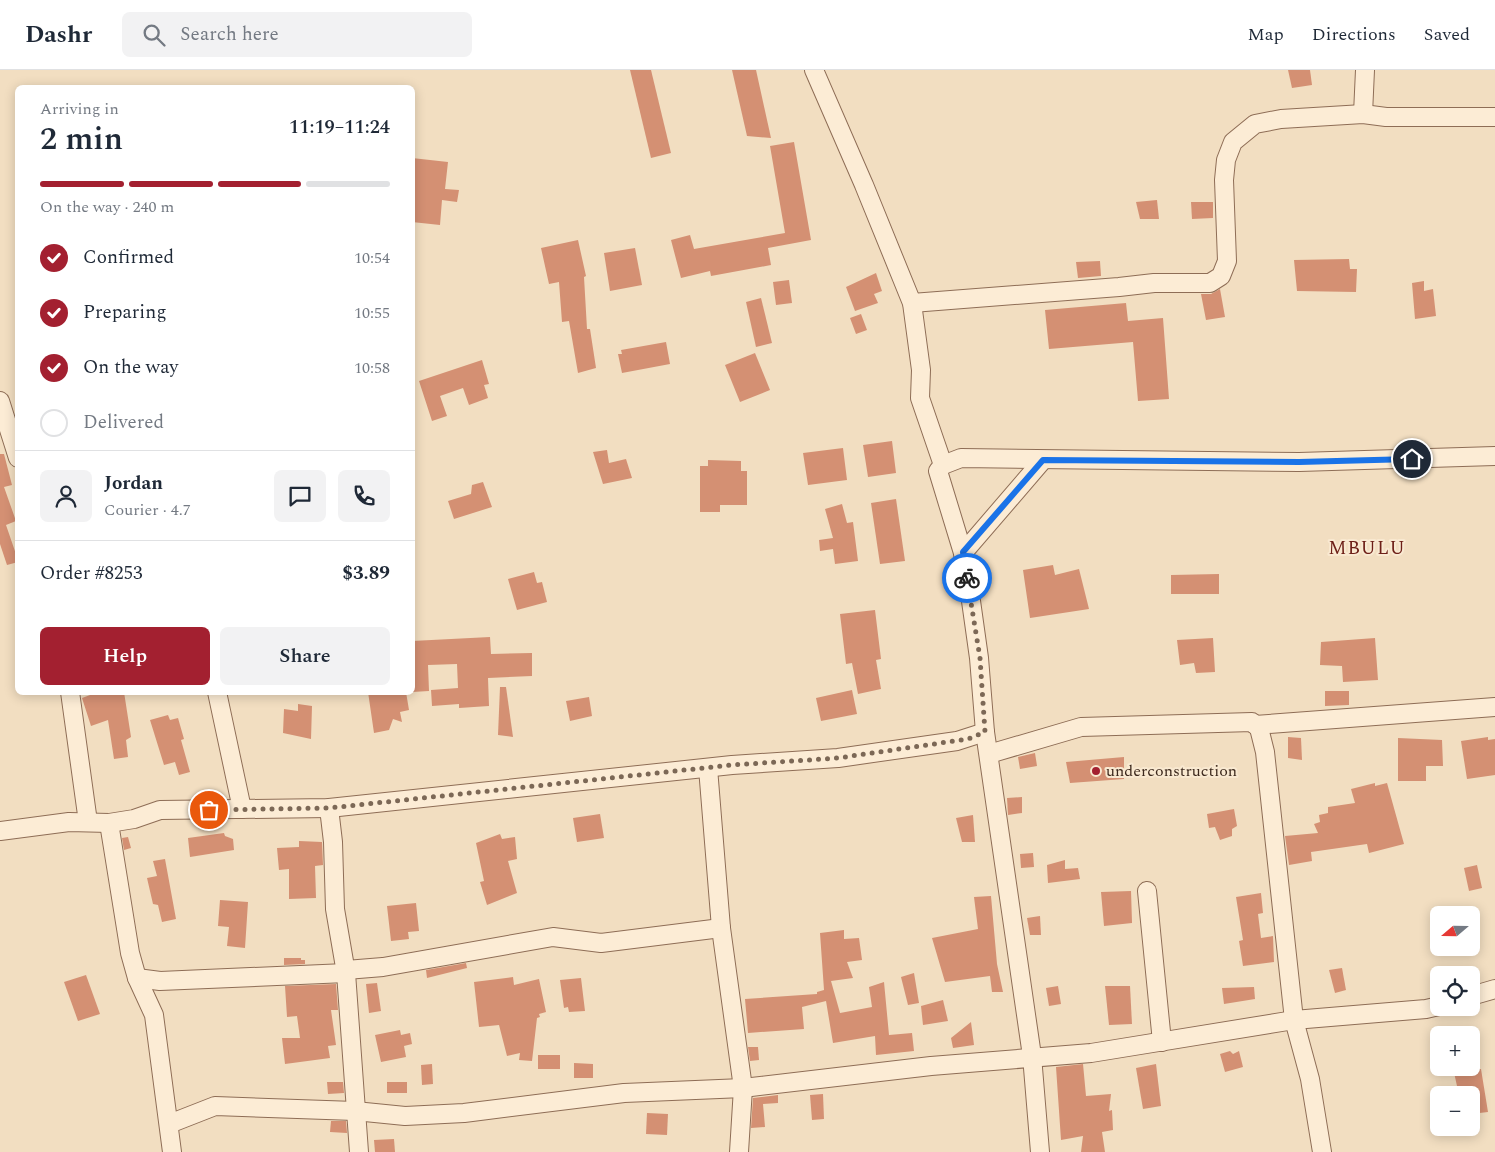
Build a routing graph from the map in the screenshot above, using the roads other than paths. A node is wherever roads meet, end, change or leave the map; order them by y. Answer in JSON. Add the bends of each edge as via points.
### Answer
{"nodes":[{"id":1,"x":814,"y":70,"type":"edge"},
{"id":2,"x":1365,"y":70,"type":"edge"},
{"id":3,"x":1363,"y":114,"type":"junction"},
{"id":4,"x":1495,"y":117,"type":"edge"},
{"id":5,"x":912,"y":303,"type":"junction"},
{"id":6,"x":0,"y":401,"type":"edge"},
{"id":7,"x":15,"y":448,"type":"edge"},
{"id":8,"x":1495,"y":456,"type":"edge"},
{"id":9,"x":1043,"y":460,"type":"junction"},
{"id":10,"x":943,"y":465,"type":"junction"},
{"id":11,"x":963,"y":552,"type":"junction"},
{"id":12,"x":70,"y":695,"type":"edge"},
{"id":13,"x":218,"y":695,"type":"edge"},
{"id":14,"x":1495,"y":707,"type":"edge"},
{"id":15,"x":1255,"y":725,"type":"junction"},
{"id":16,"x":985,"y":732,"type":"junction"},
{"id":17,"x":988,"y":754,"type":"junction"},
{"id":18,"x":708,"y":768,"type":"junction"},
{"id":19,"x":329,"y":808,"type":"junction"},
{"id":20,"x":242,"y":810,"type":"junction"},
{"id":21,"x":88,"y":822,"type":"junction"},
{"id":22,"x":109,"y":822,"type":"junction"},
{"id":23,"x":0,"y":831,"type":"edge"},
{"id":24,"x":1146,"y":891,"type":"dead end"},
{"id":25,"x":721,"y":928,"type":"junction"},
{"id":26,"x":346,"y":972,"type":"junction"},
{"id":27,"x":137,"y":978,"type":"junction"},
{"id":28,"x":1495,"y":989,"type":"edge"},
{"id":29,"x":1480,"y":993,"type":"edge"},
{"id":30,"x":1430,"y":1008,"type":"edge"},
{"id":31,"x":1294,"y":1020,"type":"junction"},
{"id":32,"x":1162,"y":1042,"type":"junction"},
{"id":33,"x":1032,"y":1056,"type":"junction"},
{"id":34,"x":742,"y":1088,"type":"junction"},
{"id":35,"x":355,"y":1111,"type":"junction"},
{"id":36,"x":169,"y":1124,"type":"junction"},
{"id":37,"x":172,"y":1152,"type":"edge"},
{"id":38,"x":359,"y":1152,"type":"edge"},
{"id":39,"x":739,"y":1152,"type":"edge"},
{"id":40,"x":1040,"y":1152,"type":"edge"},
{"id":41,"x":1322,"y":1152,"type":"edge"}],
"edges":[{"from":1,"to":5,"type":"street"},
{"from":2,"to":3,"type":"street"},
{"from":3,"to":4,"type":"street"},
{"from":3,"to":5,"type":"street","via":[[1255,124],[1236,138],[1224,170],[1227,260],[1216,281]]},
{"from":5,"to":10,"type":"street","via":[[921,370],[920,398]]},
{"from":6,"to":7,"type":"street"},
{"from":8,"to":9,"type":"street","via":[[1299,462]]},
{"from":9,"to":10,"type":"street","via":[[961,458]]},
{"from":9,"to":11,"type":"street"},
{"from":10,"to":11,"type":"street","via":[[938,471],[939,480],[950,504]]},
{"from":11,"to":16,"type":"street","via":[[980,658]]},
{"from":12,"to":21,"type":"street"},
{"from":13,"to":20,"type":"street"},
{"from":14,"to":15,"type":"street"},
{"from":15,"to":17,"type":"street","via":[[1252,722],[1081,727]]},
{"from":15,"to":31,"type":"street","via":[[1259,728],[1265,752]]},
{"from":16,"to":17,"type":"street"},
{"from":16,"to":18,"type":"street","via":[[957,741],[838,758]]},
{"from":17,"to":33,"type":"street"},
{"from":18,"to":19,"type":"street"},
{"from":18,"to":25,"type":"street"},
{"from":19,"to":20,"type":"street"},
{"from":19,"to":26,"type":"street","via":[[335,909]]},
{"from":20,"to":22,"type":"street","via":[[160,810]]},
{"from":21,"to":22,"type":"street"},
{"from":21,"to":23,"type":"street"},
{"from":22,"to":27,"type":"street"},
{"from":24,"to":32,"type":"street"},
{"from":25,"to":26,"type":"street","via":[[601,943],[553,937]]},
{"from":25,"to":34,"type":"street"},
{"from":26,"to":27,"type":"street","via":[[160,981]]},
{"from":26,"to":35,"type":"street"},
{"from":27,"to":36,"type":"street","via":[[154,1015]]},
{"from":28,"to":29,"type":"street"},
{"from":30,"to":31,"type":"street"},
{"from":31,"to":32,"type":"street","via":[[1230,1028]]},
{"from":31,"to":41,"type":"street","via":[[1310,1079]]},
{"from":32,"to":33,"type":"street","via":[[1091,1053]]},
{"from":33,"to":34,"type":"street"},
{"from":33,"to":40,"type":"street"},
{"from":34,"to":35,"type":"street","via":[[624,1093],[464,1113],[406,1116]]},
{"from":34,"to":39,"type":"street"},
{"from":35,"to":36,"type":"street","via":[[215,1106]]},
{"from":35,"to":38,"type":"street"},
{"from":36,"to":37,"type":"street"}]}
